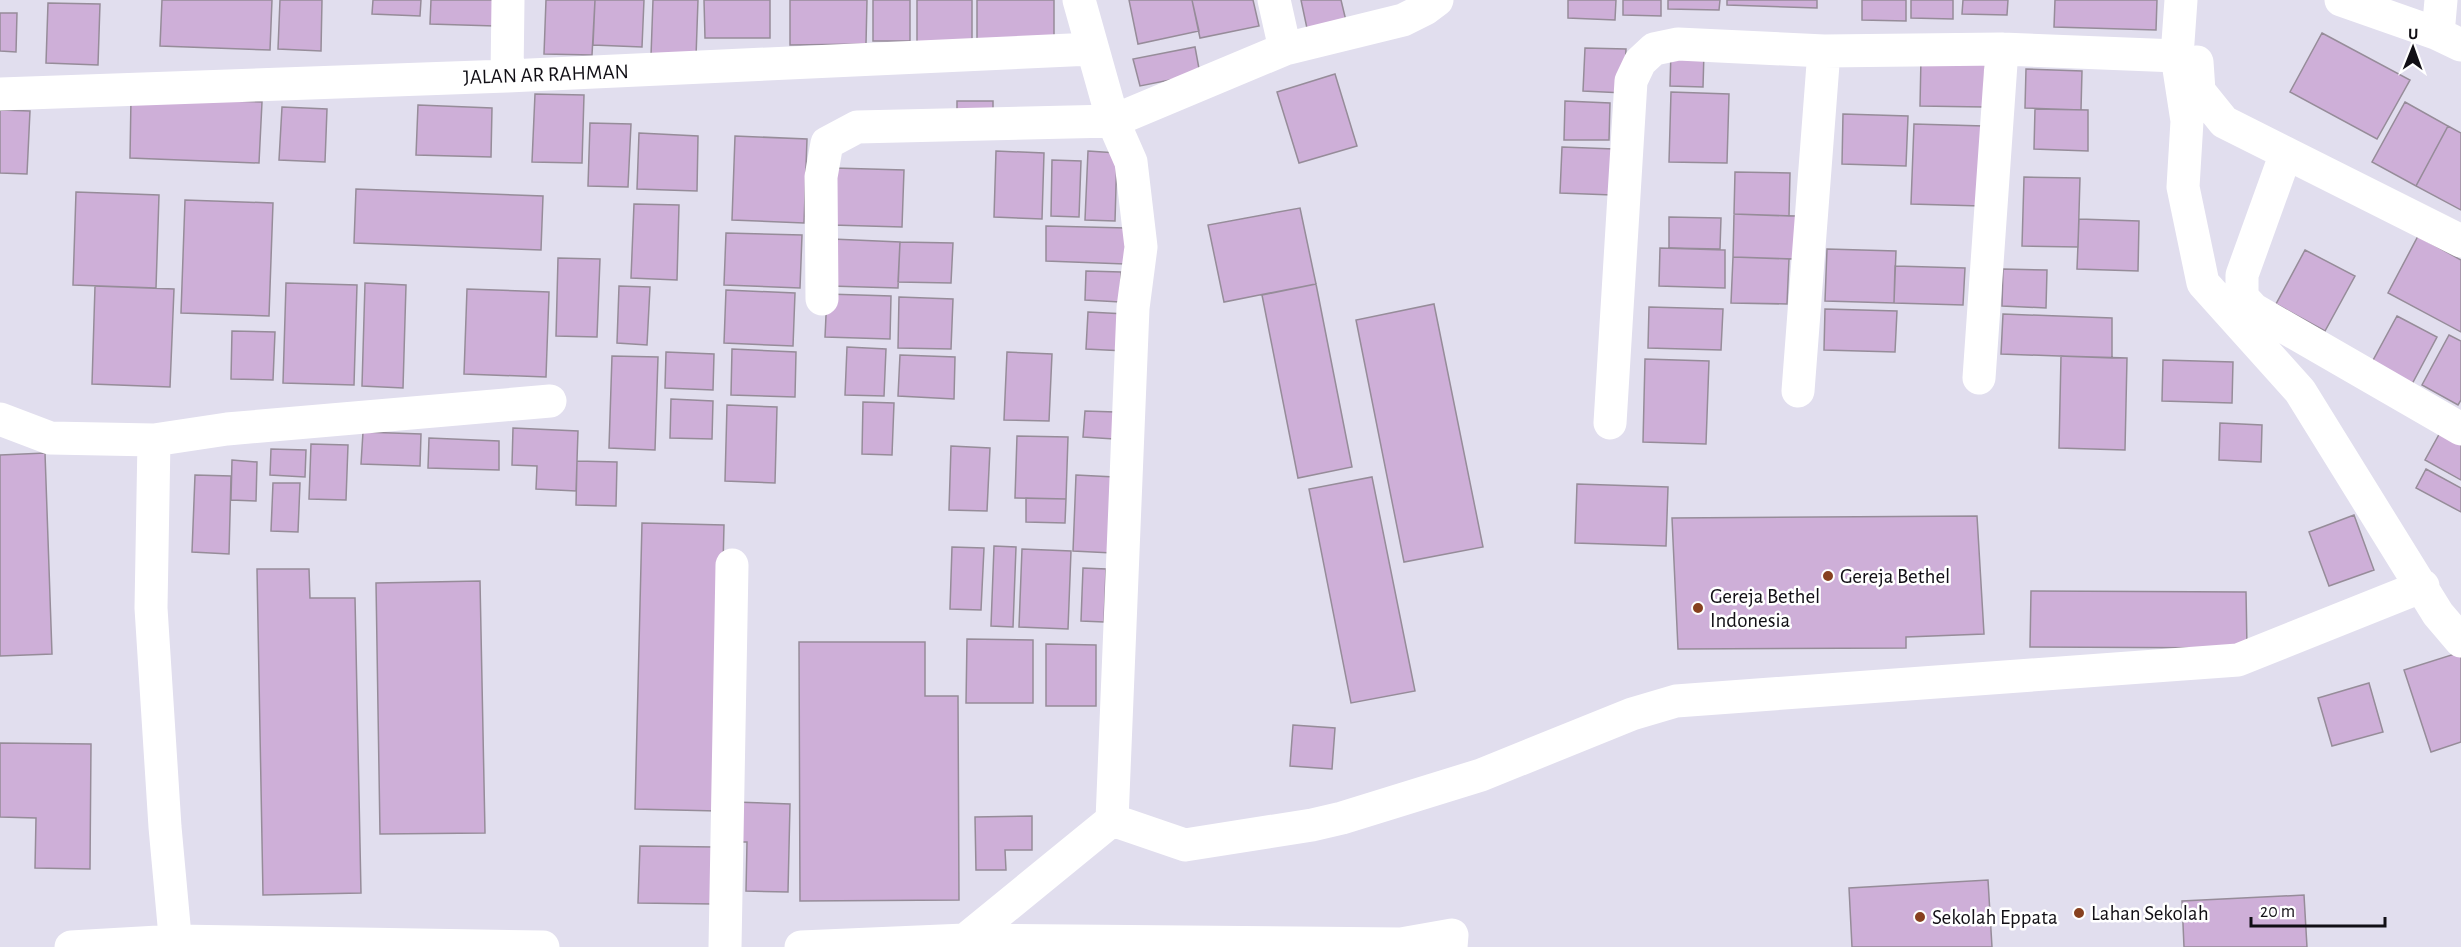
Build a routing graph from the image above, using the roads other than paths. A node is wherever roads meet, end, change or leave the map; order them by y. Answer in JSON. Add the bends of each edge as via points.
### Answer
{"nodes":[{"id":1,"x":508,"y":0,"type":"edge"},
{"id":2,"x":1079,"y":0,"type":"edge"},
{"id":3,"x":1274,"y":0,"type":"edge"},
{"id":4,"x":1437,"y":0,"type":"edge"},
{"id":5,"x":2181,"y":0,"type":"edge"},
{"id":6,"x":2203,"y":0,"type":"edge"},
{"id":7,"x":2341,"y":0,"type":"edge"},
{"id":8,"x":2441,"y":0,"type":"edge"},
{"id":9,"x":2450,"y":40,"type":"edge"},
{"id":10,"x":1092,"y":49,"type":"junction"},
{"id":11,"x":1285,"y":49,"type":"junction"},
{"id":12,"x":2002,"y":50,"type":"junction"},
{"id":13,"x":1824,"y":51,"type":"junction"},
{"id":14,"x":2176,"y":56,"type":"junction"},
{"id":15,"x":507,"y":76,"type":"junction"},
{"id":16,"x":0,"y":94,"type":"edge"},
{"id":17,"x":1113,"y":122,"type":"junction"},
{"id":18,"x":2286,"y":153,"type":"junction"},
{"id":19,"x":2461,"y":241,"type":"edge"},
{"id":20,"x":822,"y":299,"type":"dead end"},
{"id":21,"x":1979,"y":378,"type":"dead end"},
{"id":22,"x":1798,"y":391,"type":"dead end"},
{"id":23,"x":550,"y":402,"type":"dead end"},
{"id":24,"x":0,"y":419,"type":"edge"},
{"id":25,"x":1610,"y":423,"type":"dead end"},
{"id":26,"x":2461,"y":429,"type":"edge"},
{"id":27,"x":154,"y":440,"type":"junction"},
{"id":28,"x":732,"y":565,"type":"dead end"},
{"id":29,"x":2422,"y":586,"type":"junction"},
{"id":30,"x":2461,"y":641,"type":"edge"},
{"id":31,"x":1112,"y":820,"type":"junction"},
{"id":32,"x":965,"y":940,"type":"junction"},
{"id":33,"x":176,"y":944,"type":"edge"},
{"id":34,"x":71,"y":947,"type":"edge"},
{"id":35,"x":543,"y":947,"type":"edge"},
{"id":36,"x":725,"y":947,"type":"edge"},
{"id":37,"x":801,"y":947,"type":"edge"},
{"id":38,"x":1451,"y":947,"type":"edge"}],
"edges":[{"from":1,"to":15,"type":"street"},
{"from":2,"to":10,"type":"street"},
{"from":3,"to":11,"type":"street"},
{"from":4,"to":11,"type":"street","via":[[1403,20]]},
{"from":5,"to":14,"type":"street"},
{"from":6,"to":18,"type":"street","via":[[2196,74],[2199,91],[2224,122]]},
{"from":7,"to":9,"type":"street"},
{"from":8,"to":9,"type":"street"},
{"from":10,"to":15,"type":"street","name":"JALAN AR RAHMAN"},
{"from":10,"to":17,"type":"street"},
{"from":11,"to":17,"type":"street"},
{"from":12,"to":13,"type":"street"},
{"from":12,"to":14,"type":"street"},
{"from":12,"to":21,"type":"street"},
{"from":13,"to":22,"type":"street"},
{"from":13,"to":25,"type":"street","via":[[1678,44],[1654,49],[1640,62],[1631,81]]},
{"from":14,"to":29,"type":"street","via":[[2187,121],[2183,187],[2203,283],[2300,391]]},
{"from":15,"to":16,"type":"street","name":"JALAN AR RAHMAN"},
{"from":17,"to":20,"type":"street","via":[[857,127],[827,143],[821,177]]},
{"from":17,"to":31,"type":"street","via":[[1131,162],[1140,247],[1133,308]]},
{"from":18,"to":19,"type":"street"},
{"from":18,"to":26,"type":"street","via":[[2242,275],[2242,297],[2253,309]]},
{"from":23,"to":27,"type":"street","via":[[227,429]]},
{"from":24,"to":27,"type":"street","via":[[50,438]]},
{"from":27,"to":33,"type":"street","via":[[152,608]]},
{"from":28,"to":36,"type":"street"},
{"from":29,"to":30,"type":"street","via":[[2438,614]]},
{"from":29,"to":31,"type":"street","via":[[2238,660],[1676,701],[1632,714],[1480,775],[1312,825],[1185,845]]},
{"from":31,"to":32,"type":"street"},
{"from":32,"to":37,"type":"street"},
{"from":32,"to":38,"type":"street","via":[[1401,944],[1452,935]]},
{"from":33,"to":34,"type":"street"},
{"from":33,"to":35,"type":"street"}]}
